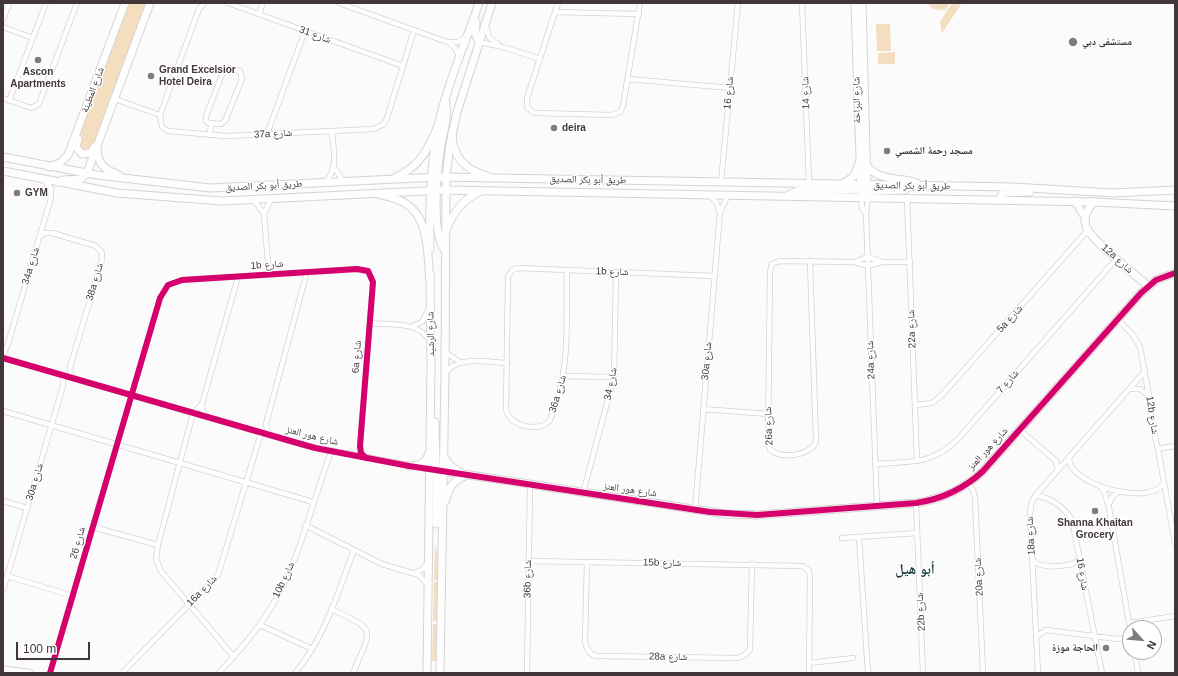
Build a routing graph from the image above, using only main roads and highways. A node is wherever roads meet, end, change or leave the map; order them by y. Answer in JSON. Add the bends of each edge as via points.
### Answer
{"nodes":[{"id":1,"x":125,"y":3,"type":"edge"},
{"id":2,"x":150,"y":3,"type":"edge"},
{"id":3,"x":480,"y":3,"type":"edge"},
{"id":4,"x":492,"y":3,"type":"edge"},
{"id":5,"x":854,"y":3,"type":"edge"},
{"id":6,"x":862,"y":3,"type":"edge"},
{"id":7,"x":479,"y":42,"type":"junction"},
{"id":8,"x":93,"y":93,"type":"junction"},
{"id":9,"x":869,"y":94,"type":"dead end"},
{"id":10,"x":445,"y":99,"type":"junction"},
{"id":11,"x":864,"y":102,"type":"junction"},
{"id":12,"x":440,"y":121,"type":"junction"},
{"id":13,"x":104,"y":128,"type":"junction"},
{"id":14,"x":452,"y":133,"type":"junction"},
{"id":15,"x":96,"y":148,"type":"junction"},
{"id":16,"x":3,"y":157,"type":"edge"},
{"id":17,"x":862,"y":163,"type":"junction"},
{"id":18,"x":49,"y":167,"type":"junction"},
{"id":19,"x":3,"y":172,"type":"edge"},
{"id":20,"x":87,"y":173,"type":"junction"},
{"id":21,"x":438,"y":177,"type":"junction"},
{"id":22,"x":392,"y":178,"type":"junction"},
{"id":23,"x":498,"y":179,"type":"junction"},
{"id":24,"x":132,"y":180,"type":"junction"},
{"id":25,"x":55,"y":183,"type":"junction"},
{"id":26,"x":841,"y":184,"type":"junction"},
{"id":27,"x":923,"y":186,"type":"junction"},
{"id":28,"x":949,"y":186,"type":"junction"},
{"id":29,"x":862,"y":187,"type":"junction"},
{"id":30,"x":1050,"y":189,"type":"junction"},
{"id":31,"x":437,"y":190,"type":"junction"},
{"id":32,"x":483,"y":190,"type":"junction"},
{"id":33,"x":1175,"y":190,"type":"edge"},
{"id":34,"x":372,"y":192,"type":"junction"},
{"id":35,"x":1002,"y":200,"type":"junction"},
{"id":36,"x":1075,"y":201,"type":"junction"},
{"id":37,"x":1094,"y":202,"type":"junction"},
{"id":38,"x":1175,"y":206,"type":"edge"},
{"id":39,"x":1085,"y":217,"type":"junction"},
{"id":40,"x":444,"y":237,"type":"junction"},
{"id":41,"x":444,"y":249,"type":"junction"},
{"id":42,"x":1175,"y":272,"type":"edge"},
{"id":43,"x":430,"y":280,"type":"junction"},
{"id":44,"x":1148,"y":286,"type":"junction"},
{"id":45,"x":432,"y":365,"type":"junction"},
{"id":46,"x":430,"y":431,"type":"junction"},
{"id":47,"x":443,"y":451,"type":"junction"},
{"id":48,"x":409,"y":466,"type":"road end"},
{"id":49,"x":430,"y":469,"type":"junction"},
{"id":50,"x":441,"y":472,"type":"junction"},
{"id":51,"x":468,"y":475,"type":"junction"},
{"id":52,"x":442,"y":511,"type":"junction"},
{"id":53,"x":442,"y":560,"type":"junction"},
{"id":54,"x":3,"y":670,"type":"edge"},
{"id":55,"x":29,"y":673,"type":"edge"},
{"id":56,"x":427,"y":673,"type":"edge"},
{"id":57,"x":440,"y":673,"type":"edge"}],
"edges":[{"from":1,"to":8,"type":"main road","name":"شارع المطينة"},
{"from":2,"to":13,"type":"main road"},
{"from":3,"to":7,"type":"main road","via":[[475,29]]},
{"from":3,"to":10,"type":"main road","name":"شارع الرشيد"},
{"from":4,"to":7,"type":"main road","name":"شارع الرشيد"},
{"from":5,"to":17,"type":"main road","name":"شارع البراحة"},
{"from":6,"to":11,"type":"main road","name":"شارع البراحة"},
{"from":7,"to":14,"type":"main road","name":"شارع الرشيد"},
{"from":8,"to":13,"type":"main road","via":[[76,144],[79,152],[91,153]]},
{"from":8,"to":18,"type":"main road","name":"شارع المطينة","via":[[68,155],[60,163]]},
{"from":9,"to":11,"type":"main road"},
{"from":10,"to":12,"type":"main road","name":"شارع الرشيد"},
{"from":10,"to":21,"type":"main road","via":[[447,113]]},
{"from":11,"to":17,"type":"main road","name":"شارع البراحة"},
{"from":12,"to":21,"type":"main road","name":"شارع الرشيد"},
{"from":12,"to":22,"type":"main road","via":[[423,157],[407,172]]},
{"from":13,"to":15,"type":"main road"},
{"from":14,"to":21,"type":"main road","name":"شارع الرشيد"},
{"from":14,"to":23,"type":"main road","via":[[453,148],[460,161],[473,171]]},
{"from":15,"to":20,"type":"main road"},
{"from":15,"to":24,"type":"main road","via":[[98,160],[105,169]]},
{"from":16,"to":18,"type":"main road","name":"طريق أبو بكر الصديق"},
{"from":17,"to":26,"type":"main road","via":[[854,176]]},
{"from":17,"to":27,"type":"main road","via":[[881,177]]},
{"from":17,"to":29,"type":"main road","name":"شارع البراحة"},
{"from":18,"to":20,"type":"main road","name":"طريق أبو بكر الصديق"},
{"from":19,"to":25,"type":"main road","name":"طريق أبو بكر الصديق"},
{"from":20,"to":24,"type":"main road","name":"طريق أبو بكر الصديق"},
{"from":20,"to":25,"type":"main road","via":[[81,179]]},
{"from":21,"to":22,"type":"main road","name":"طريق أبو بكر الصديق"},
{"from":21,"to":23,"type":"main road","name":"طريق أبو بكر الصديق"},
{"from":21,"to":31,"type":"main road","name":"شارع الرشيد"},
{"from":21,"to":31,"type":"main road","name":"شارع الرشيد"},
{"from":22,"to":24,"type":"main road","name":"طريق أبو بكر الصديق","via":[[224,188]]},
{"from":23,"to":26,"type":"main road","name":"طريق أبو بكر الصديق"},
{"from":25,"to":34,"type":"main road","name":"طريق أبو بكر الصديق","via":[[154,197],[222,201]]},
{"from":26,"to":29,"type":"main road","name":"طريق أبو بكر الصديق"},
{"from":27,"to":28,"type":"main road","name":"طريق أبو بكر الصديق"},
{"from":27,"to":29,"type":"main road","name":"طريق أبو بكر الصديق"},
{"from":28,"to":29,"type":"main road","via":[[923,190]]},
{"from":28,"to":30,"type":"main road","name":"طريق أبو بكر الصديق"},
{"from":29,"to":32,"type":"main road","name":"طريق أبو بكر الصديق","via":[[799,190],[787,196]]},
{"from":29,"to":35,"type":"main road","name":"طريق أبو بكر الصديق","via":[[907,198]]},
{"from":30,"to":33,"type":"main road","name":"طريق أبو بكر الصديق","via":[[1113,192]]},
{"from":30,"to":35,"type":"main road","via":[[1003,193]]},
{"from":31,"to":32,"type":"main road","name":"طريق أبو بكر الصديق"},
{"from":31,"to":34,"type":"main road","name":"طريق أبو بكر الصديق"},
{"from":31,"to":40,"type":"main road","name":"شارع الرشيد"},
{"from":31,"to":41,"type":"main road","via":[[437,233]]},
{"from":31,"to":43,"type":"main road","name":"شارع الرشيد"},
{"from":32,"to":40,"type":"main road","via":[[467,199],[454,212]]},
{"from":34,"to":43,"type":"main road","via":[[404,202],[419,216],[424,228]]},
{"from":35,"to":36,"type":"main road","name":"طريق أبو بكر الصديق"},
{"from":36,"to":37,"type":"main road","name":"طريق أبو بكر الصديق"},
{"from":36,"to":39,"type":"main road"},
{"from":37,"to":38,"type":"main road","name":"طريق أبو بكر الصديق"},
{"from":37,"to":39,"type":"main road","via":[[1088,208]]},
{"from":39,"to":44,"type":"main road","name":"12a شارع","via":[[1088,231]]},
{"from":40,"to":41,"type":"main road","name":"شارع الرشيد"},
{"from":41,"to":47,"type":"main road","name":"شارع الرشيد"},
{"from":42,"to":44,"type":"main road","name":"شارع هور العنز"},
{"from":43,"to":45,"type":"main road","name":"شارع الرشيد"},
{"from":44,"to":51,"type":"main road","name":"شارع هور العنز","via":[[983,471],[968,484],[948,495],[916,503],[757,515],[726,514]]},
{"from":45,"to":46,"type":"main road","name":"شارع الرشيد"},
{"from":45,"to":50,"type":"main road","via":[[436,460]]},
{"from":46,"to":48,"type":"main road","via":[[426,459],[418,466]]},
{"from":46,"to":49,"type":"main road","name":"شارع الرشيد"},
{"from":47,"to":50,"type":"main road","name":"شارع الرشيد"},
{"from":47,"to":51,"type":"main road","via":[[450,466]]},
{"from":49,"to":50,"type":"main road","name":"شارع هور العنز"},
{"from":49,"to":53,"type":"main road","via":[[437,478],[437,536]]},
{"from":49,"to":56,"type":"main road","name":"شارع الرشيد"},
{"from":50,"to":51,"type":"main road","name":"شارع هور العنز"},
{"from":50,"to":52,"type":"main road","name":"شارع الرشيد"},
{"from":51,"to":52,"type":"main road","via":[[452,484]]},
{"from":52,"to":53,"type":"main road","name":"شارع الرشيد"},
{"from":53,"to":57,"type":"main road","name":"شارع الرشيد"},
{"from":54,"to":55,"type":"main road"}]}
